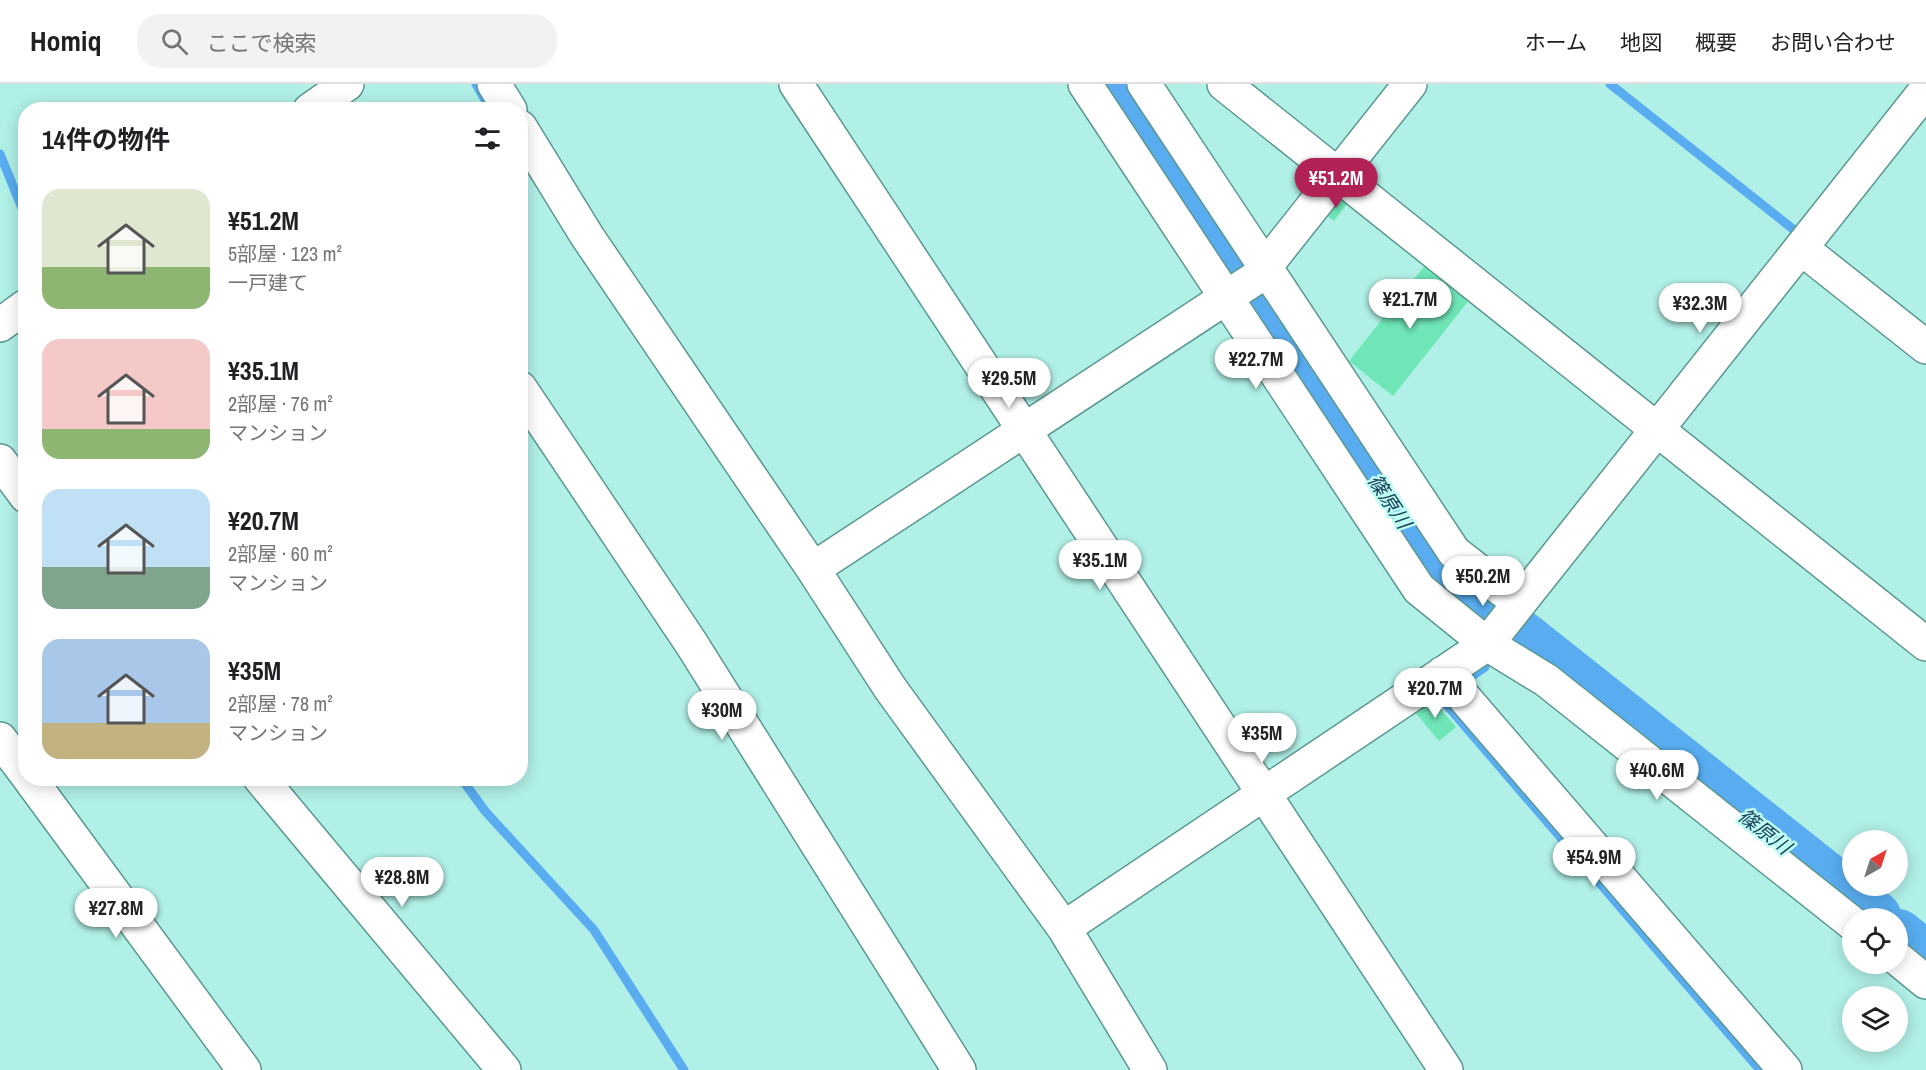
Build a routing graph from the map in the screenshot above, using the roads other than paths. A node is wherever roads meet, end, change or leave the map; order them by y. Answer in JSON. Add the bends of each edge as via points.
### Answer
{"nodes":[{"id":1,"x":494,"y":84,"type":"edge"},
{"id":2,"x":796,"y":84,"type":"edge"},
{"id":3,"x":1084,"y":84,"type":"edge"},
{"id":4,"x":1144,"y":84,"type":"edge"},
{"id":5,"x":1224,"y":84,"type":"edge"},
{"id":6,"x":1410,"y":84,"type":"edge"},
{"id":7,"x":1926,"y":90,"type":"edge"},
{"id":8,"x":505,"y":102,"type":"edge"},
{"id":9,"x":528,"y":140,"type":"edge"},
{"id":10,"x":1338,"y":175,"type":"junction"},
{"id":11,"x":1801,"y":248,"type":"junction"},
{"id":12,"x":1250,"y":281,"type":"junction"},
{"id":13,"x":18,"y":312,"type":"edge"},
{"id":14,"x":0,"y":325,"type":"edge"},
{"id":15,"x":1926,"y":347,"type":"edge"},
{"id":16,"x":528,"y":400,"type":"edge"},
{"id":17,"x":1024,"y":430,"type":"junction"},
{"id":18,"x":1656,"y":430,"type":"junction"},
{"id":19,"x":0,"y":461,"type":"edge"},
{"id":20,"x":18,"y":485,"type":"edge"},
{"id":21,"x":813,"y":569,"type":"junction"},
{"id":22,"x":1503,"y":623,"type":"junction"},
{"id":23,"x":1926,"y":644,"type":"edge"},
{"id":24,"x":1443,"y":673,"type":"junction"},
{"id":25,"x":0,"y":740,"type":"edge"},
{"id":26,"x":18,"y":764,"type":"edge"},
{"id":27,"x":35,"y":786,"type":"edge"},
{"id":28,"x":267,"y":786,"type":"edge"},
{"id":29,"x":1264,"y":794,"type":"junction"},
{"id":30,"x":1842,"y":915,"type":"edge"},
{"id":31,"x":1064,"y":928,"type":"junction"},
{"id":32,"x":1908,"y":967,"type":"edge"},
{"id":33,"x":1926,"y":982,"type":"edge"},
{"id":34,"x":244,"y":1070,"type":"edge"},
{"id":35,"x":504,"y":1070,"type":"edge"},
{"id":36,"x":959,"y":1070,"type":"edge"},
{"id":37,"x":1150,"y":1070,"type":"edge"},
{"id":38,"x":1446,"y":1070,"type":"edge"},
{"id":39,"x":1785,"y":1070,"type":"edge"}],
"edges":[{"from":1,"to":8,"type":"street"},
{"from":2,"to":17,"type":"street"},
{"from":3,"to":12,"type":"street"},
{"from":4,"to":12,"type":"street"},
{"from":5,"to":10,"type":"street"},
{"from":6,"to":10,"type":"street"},
{"from":7,"to":11,"type":"street"},
{"from":9,"to":21,"type":"street","via":[[587,236]]},
{"from":10,"to":12,"type":"street"},
{"from":10,"to":18,"type":"street"},
{"from":11,"to":15,"type":"street"},
{"from":11,"to":18,"type":"street"},
{"from":12,"to":17,"type":"street"},
{"from":12,"to":22,"type":"street"},
{"from":12,"to":22,"type":"street","via":[[1419,589]]},
{"from":13,"to":14,"type":"street"},
{"from":16,"to":36,"type":"street","via":[[691,643]]},
{"from":17,"to":21,"type":"street"},
{"from":17,"to":29,"type":"street"},
{"from":18,"to":22,"type":"street"},
{"from":18,"to":23,"type":"street"},
{"from":19,"to":20,"type":"street"},
{"from":21,"to":31,"type":"street","via":[[890,688]]},
{"from":22,"to":24,"type":"street"},
{"from":22,"to":30,"type":"street","via":[[1546,680]]},
{"from":24,"to":29,"type":"street"},
{"from":24,"to":39,"type":"street"},
{"from":25,"to":26,"type":"street"},
{"from":27,"to":34,"type":"street"},
{"from":28,"to":35,"type":"street"},
{"from":29,"to":31,"type":"street"},
{"from":29,"to":38,"type":"street"},
{"from":31,"to":37,"type":"street"},
{"from":32,"to":33,"type":"street"}]}
